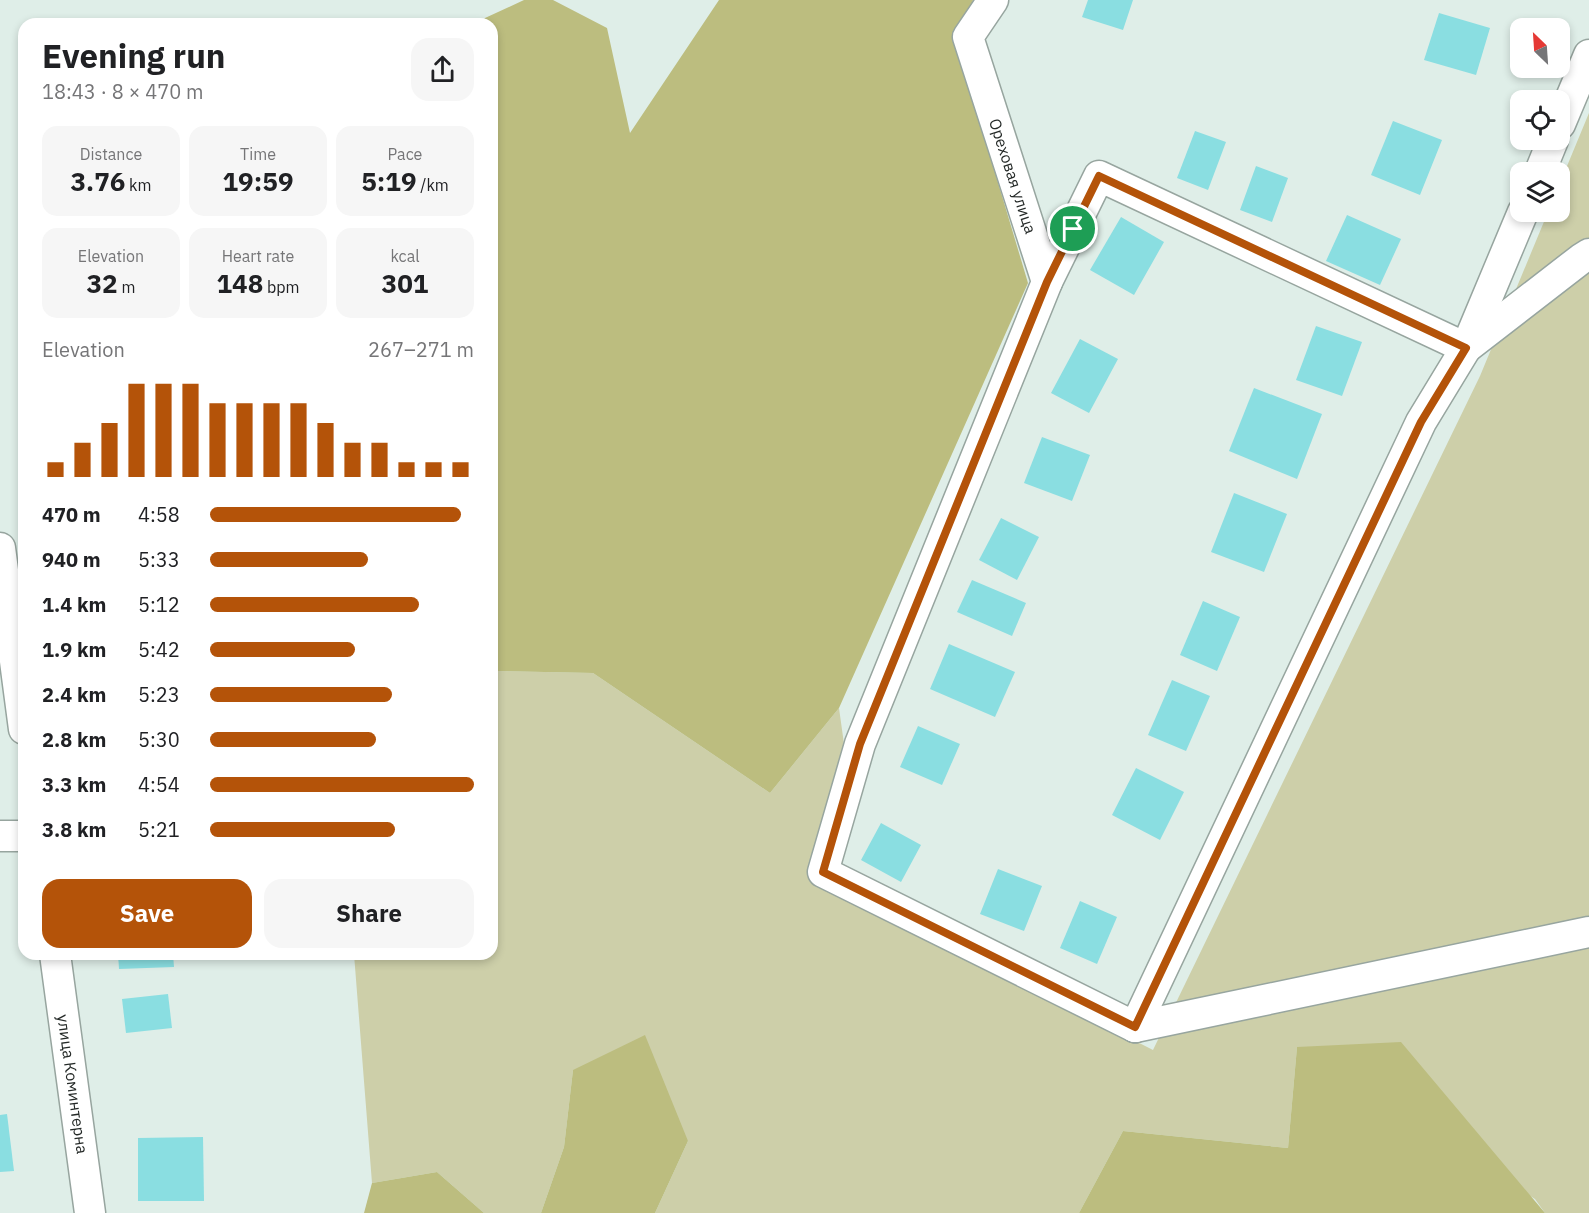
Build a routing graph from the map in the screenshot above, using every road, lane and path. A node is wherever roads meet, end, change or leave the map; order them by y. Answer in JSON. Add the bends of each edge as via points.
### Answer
{"nodes":[{"id":1,"x":993,"y":0,"type":"edge"},
{"id":2,"x":1589,"y":55,"type":"edge"},
{"id":3,"x":1570,"y":100,"type":"edge"},
{"id":4,"x":1519,"y":222,"type":"edge"},
{"id":5,"x":1589,"y":254,"type":"edge"},
{"id":6,"x":1047,"y":282,"type":"junction"},
{"id":7,"x":1466,"y":348,"type":"junction"},
{"id":8,"x":0,"y":548,"type":"edge"},
{"id":9,"x":18,"y":660,"type":"edge"},
{"id":10,"x":0,"y":836,"type":"edge"},
{"id":11,"x":18,"y":836,"type":"edge"},
{"id":12,"x":1589,"y":932,"type":"edge"},
{"id":13,"x":56,"y":960,"type":"edge"},
{"id":14,"x":1135,"y":1027,"type":"junction"},
{"id":15,"x":90,"y":1213,"type":"edge"}],
"edges":[{"from":1,"to":6,"type":"street","name":"Ореховая улица","via":[[968,37]]},
{"from":2,"to":3,"type":"street"},
{"from":4,"to":7,"type":"street"},
{"from":5,"to":7,"type":"street"},
{"from":6,"to":7,"type":"street","via":[[1099,176]]},
{"from":6,"to":14,"type":"street","via":[[860,744],[823,872]]},
{"from":7,"to":14,"type":"street","via":[[1421,422]]},
{"from":8,"to":9,"type":"street"},
{"from":10,"to":11,"type":"street"},
{"from":12,"to":14,"type":"street"},
{"from":13,"to":15,"type":"street","name":"улица Коминтерна"}]}
